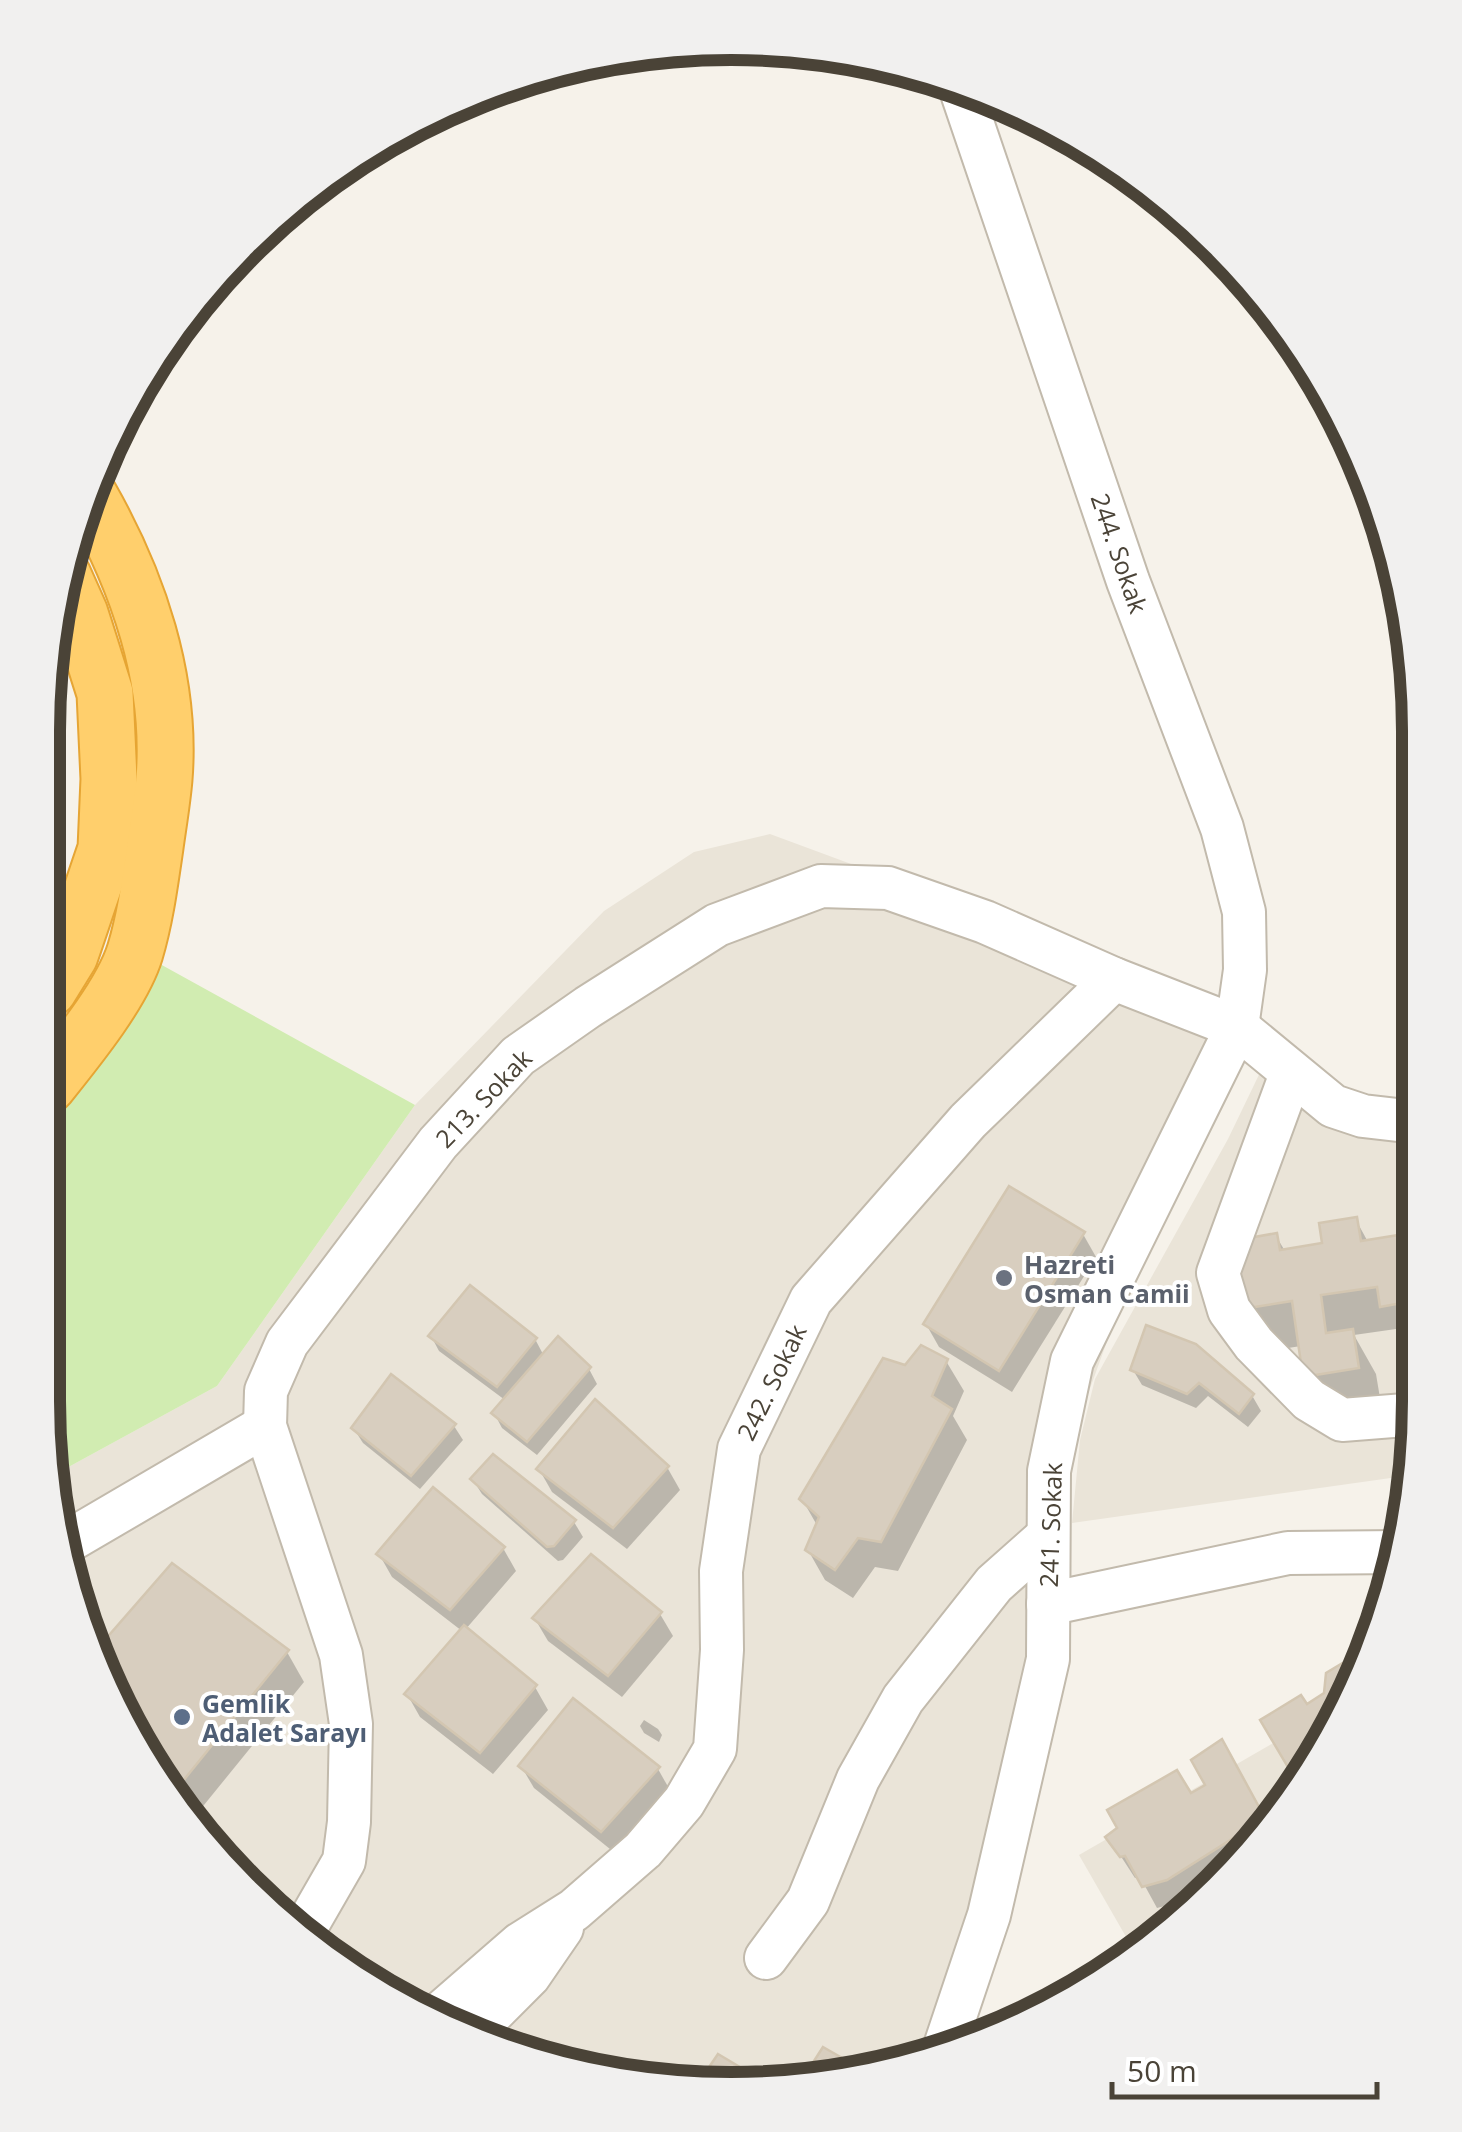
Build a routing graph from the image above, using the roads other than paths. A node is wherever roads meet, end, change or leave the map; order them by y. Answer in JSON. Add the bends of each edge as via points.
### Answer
{"nodes":[{"id":1,"x":965,"y":103,"type":"edge"},
{"id":2,"x":98,"y":511,"type":"edge"},
{"id":3,"x":73,"y":599,"type":"edge"},
{"id":4,"x":60,"y":971,"type":"edge"},
{"id":5,"x":1114,"y":979,"type":"junction"},
{"id":6,"x":1237,"y":1027,"type":"junction"},
{"id":7,"x":60,"y":1070,"type":"edge"},
{"id":8,"x":1291,"y":1074,"type":"junction"},
{"id":9,"x":1402,"y":1120,"type":"edge"},
{"id":10,"x":1402,"y":1415,"type":"edge"},
{"id":11,"x":265,"y":1426,"type":"junction"},
{"id":12,"x":1048,"y":1536,"type":"junction"},
{"id":13,"x":74,"y":1538,"type":"edge"},
{"id":14,"x":1384,"y":1552,"type":"edge"},
{"id":15,"x":1048,"y":1604,"type":"junction"},
{"id":16,"x":574,"y":1910,"type":"junction"},
{"id":17,"x":309,"y":1922,"type":"edge"},
{"id":18,"x":766,"y":1958,"type":"dead end"},
{"id":19,"x":447,"y":2009,"type":"edge"},
{"id":20,"x":481,"y":2024,"type":"edge"},
{"id":21,"x":949,"y":2035,"type":"edge"}],
"edges":[{"from":1,"to":6,"type":"street","name":"244. Sokak","via":[[1128,581],[1222,828],[1244,912]]},
{"from":2,"to":7,"type":"highway","via":[[151,638],[164,776],[134,954],[94,1027]]},
{"from":3,"to":4,"type":"highway","via":[[105,693],[109,778],[106,849]]},
{"from":5,"to":6,"type":"street","name":"213. Sokak"},
{"from":5,"to":11,"type":"street","name":"213. Sokak","via":[[888,888],[820,886],[717,925],[518,1056],[438,1142],[287,1342],[266,1391]]},
{"from":5,"to":16,"type":"street","name":"242. Sokak","via":[[968,1121],[811,1300],[738,1448],[720,1571],[714,1749],[684,1802],[644,1850]]},
{"from":6,"to":8,"type":"street","name":"213. Sokak"},
{"from":6,"to":12,"type":"street","name":"241. Sokak","via":[[1072,1361],[1048,1471]]},
{"from":8,"to":9,"type":"street","name":"213. Sokak","via":[[1333,1106]]},
{"from":8,"to":10,"type":"street","via":[[1218,1273],[1229,1310],[1309,1400],[1342,1420]]},
{"from":11,"to":13,"type":"street"},
{"from":11,"to":17,"type":"street","name":"213. Sokak","via":[[341,1656],[352,1724],[344,1861]]},
{"from":12,"to":15,"type":"street","name":"241. Sokak"},
{"from":12,"to":18,"type":"street","via":[[994,1584],[904,1699],[858,1780],[808,1901]]},
{"from":14,"to":15,"type":"street","via":[[1288,1553]]},
{"from":15,"to":21,"type":"street","name":"241. Sokak","via":[[1048,1660],[989,1916]]},
{"from":16,"to":19,"type":"street","name":"242. Sokak","via":[[520,1944]]},
{"from":16,"to":20,"type":"street","name":"242. Sokak","via":[[530,1976]]}]}
